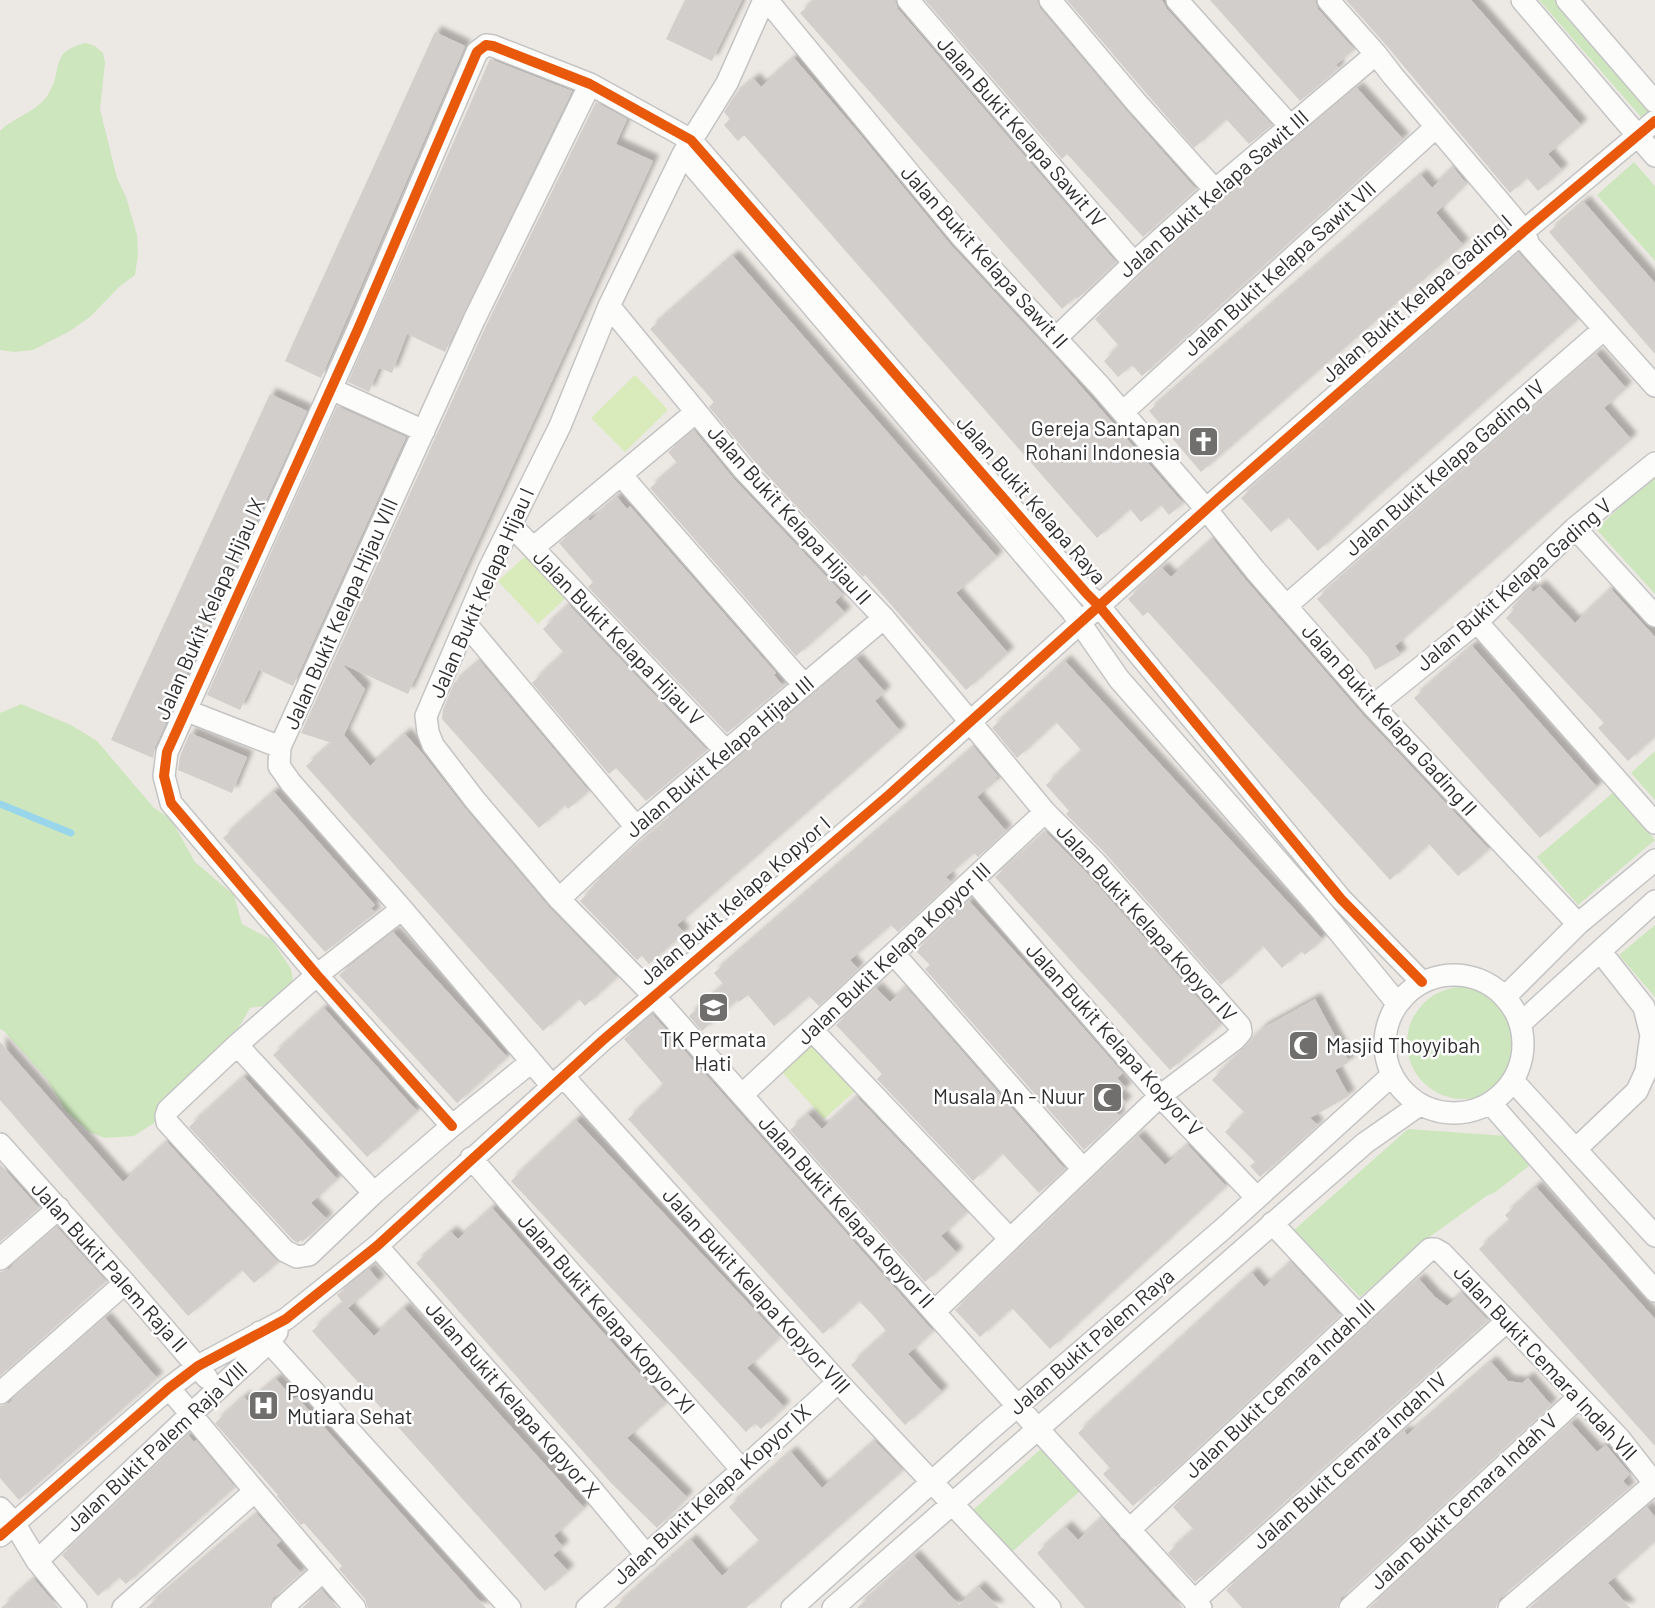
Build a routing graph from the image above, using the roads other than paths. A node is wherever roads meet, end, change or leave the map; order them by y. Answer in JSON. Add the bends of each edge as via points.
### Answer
{"nodes":[{"id":1,"x":766,"y":0,"type":"edge"},
{"id":2,"x":908,"y":0,"type":"edge"},
{"id":3,"x":1050,"y":0,"type":"edge"},
{"id":4,"x":1177,"y":0,"type":"edge"},
{"id":5,"x":1328,"y":0,"type":"edge"},
{"id":6,"x":1522,"y":0,"type":"edge"},
{"id":7,"x":1567,"y":0,"type":"edge"},
{"id":8,"x":1376,"y":54,"type":"junction"},
{"id":9,"x":590,"y":84,"type":"junction"},
{"id":10,"x":1655,"y":102,"type":"edge"},
{"id":11,"x":1655,"y":121,"type":"edge"},
{"id":12,"x":1290,"y":126,"type":"junction"},
{"id":13,"x":1436,"y":127,"type":"junction"},
{"id":14,"x":1637,"y":135,"type":"junction"},
{"id":15,"x":687,"y":147,"type":"junction"},
{"id":16,"x":1655,"y":156,"type":"edge"},
{"id":17,"x":1215,"y":190,"type":"junction"},
{"id":18,"x":1524,"y":231,"type":"junction"},
{"id":19,"x":1133,"y":263,"type":"junction"},
{"id":20,"x":609,"y":306,"type":"junction"},
{"id":21,"x":1604,"y":329,"type":"junction"},
{"id":22,"x":1056,"y":338,"type":"junction"},
{"id":23,"x":869,"y":359,"type":"junction"},
{"id":24,"x":1655,"y":386,"type":"edge"},
{"id":25,"x":331,"y":389,"type":"junction"},
{"id":26,"x":696,"y":412,"type":"junction"},
{"id":27,"x":1123,"y":412,"type":"junction"},
{"id":28,"x":424,"y":431,"type":"junction"},
{"id":29,"x":1655,"y":463,"type":"edge"},
{"id":30,"x":621,"y":475,"type":"junction"},
{"id":31,"x":1206,"y":509,"type":"junction"},
{"id":32,"x":511,"y":525,"type":"junction"},
{"id":33,"x":1575,"y":528,"type":"junction"},
{"id":34,"x":533,"y":548,"type":"junction"},
{"id":35,"x":1099,"y":606,"type":"junction"},
{"id":36,"x":1286,"y":606,"type":"junction"},
{"id":37,"x":1655,"y":616,"type":"edge"},
{"id":38,"x":884,"y":618,"type":"junction"},
{"id":39,"x":1477,"y":622,"type":"junction"},
{"id":40,"x":466,"y":624,"type":"junction"},
{"id":41,"x":1080,"y":624,"type":"junction"},
{"id":42,"x":804,"y":685,"type":"junction"},
{"id":43,"x":1373,"y":706,"type":"junction"},
{"id":44,"x":185,"y":710,"type":"junction"},
{"id":45,"x":971,"y":721,"type":"junction"},
{"id":46,"x":280,"y":747,"type":"junction"},
{"id":47,"x":726,"y":751,"type":"junction"},
{"id":48,"x":1045,"y":812,"type":"junction"},
{"id":49,"x":1655,"y":823,"type":"edge"},
{"id":50,"x":636,"y":827,"type":"junction"},
{"id":51,"x":1655,"y":860,"type":"edge"},
{"id":52,"x":973,"y":880,"type":"junction"},
{"id":53,"x":559,"y":899,"type":"junction"},
{"id":54,"x":1655,"y":901,"type":"edge"},
{"id":55,"x":402,"y":909,"type":"junction"},
{"id":56,"x":1578,"y":924,"type":"junction"},
{"id":57,"x":1600,"y":951,"type":"junction"},
{"id":58,"x":894,"y":954,"type":"junction"},
{"id":59,"x":317,"y":975,"type":"junction"},
{"id":60,"x":1422,"y":982,"type":"junction"},
{"id":61,"x":654,"y":996,"type":"junction"},
{"id":62,"x":1506,"y":996,"type":"junction"},
{"id":63,"x":1397,"y":1003,"type":"junction"},
{"id":64,"x":1521,"y":1023,"type":"junction"},
{"id":65,"x":812,"y":1030,"type":"junction"},
{"id":66,"x":1653,"y":1033,"type":"edge"},
{"id":67,"x":237,"y":1045,"type":"junction"},
{"id":68,"x":531,"y":1062,"type":"junction"},
{"id":69,"x":1391,"y":1076,"type":"junction"},
{"id":70,"x":558,"y":1081,"type":"junction"},
{"id":71,"x":1514,"y":1082,"type":"junction"},
{"id":72,"x":742,"y":1095,"type":"junction"},
{"id":73,"x":1160,"y":1096,"type":"junction"},
{"id":74,"x":1492,"y":1105,"type":"junction"},
{"id":75,"x":1418,"y":1106,"type":"junction"},
{"id":76,"x":452,"y":1126,"type":"junction"},
{"id":77,"x":0,"y":1144,"type":"edge"},
{"id":78,"x":1576,"y":1149,"type":"junction"},
{"id":79,"x":471,"y":1158,"type":"junction"},
{"id":80,"x":1083,"y":1169,"type":"junction"},
{"id":81,"x":374,"y":1193,"type":"junction"},
{"id":82,"x":1257,"y":1198,"type":"junction"},
{"id":83,"x":59,"y":1208,"type":"junction"},
{"id":84,"x":1272,"y":1223,"type":"junction"},
{"id":85,"x":1655,"y":1236,"type":"edge"},
{"id":86,"x":1010,"y":1239,"type":"junction"},
{"id":87,"x":377,"y":1246,"type":"junction"},
{"id":88,"x":1430,"y":1249,"type":"joint"},
{"id":89,"x":0,"y":1259,"type":"edge"},
{"id":90,"x":125,"y":1283,"type":"junction"},
{"id":91,"x":1655,"y":1290,"type":"edge"},
{"id":92,"x":1146,"y":1295,"type":"junction"},
{"id":93,"x":934,"y":1311,"type":"junction"},
{"id":94,"x":1359,"y":1316,"type":"junction"},
{"id":95,"x":1163,"y":1318,"type":"junction"},
{"id":96,"x":286,"y":1319,"type":"joint"},
{"id":97,"x":1507,"y":1321,"type":"junction"},
{"id":98,"x":264,"y":1337,"type":"junction"},
{"id":99,"x":198,"y":1366,"type":"junction"},
{"id":100,"x":838,"y":1382,"type":"junction"},
{"id":101,"x":169,"y":1388,"type":"junction"},
{"id":102,"x":216,"y":1391,"type":"junction"},
{"id":103,"x":0,"y":1393,"type":"edge"},
{"id":104,"x":1579,"y":1397,"type":"junction"},
{"id":105,"x":1017,"y":1406,"type":"junction"},
{"id":106,"x":190,"y":1415,"type":"junction"},
{"id":107,"x":1037,"y":1429,"type":"junction"},
{"id":108,"x":742,"y":1470,"type":"junction"},
{"id":109,"x":931,"y":1482,"type":"junction"},
{"id":110,"x":1655,"y":1483,"type":"edge"},
{"id":111,"x":255,"y":1491,"type":"junction"},
{"id":112,"x":952,"y":1504,"type":"junction"},
{"id":113,"x":5,"y":1522,"type":"edge"},
{"id":114,"x":1129,"y":1530,"type":"junction"},
{"id":115,"x":647,"y":1556,"type":"junction"},
{"id":116,"x":37,"y":1560,"type":"junction"},
{"id":117,"x":323,"y":1571,"type":"junction"},
{"id":118,"x":1197,"y":1604,"type":"edge"},
{"id":119,"x":75,"y":1608,"type":"edge"},
{"id":120,"x":123,"y":1608,"type":"edge"},
{"id":121,"x":282,"y":1608,"type":"edge"},
{"id":122,"x":355,"y":1608,"type":"edge"},
{"id":123,"x":510,"y":1608,"type":"edge"},
{"id":124,"x":587,"y":1608,"type":"edge"},
{"id":125,"x":793,"y":1608,"type":"edge"},
{"id":126,"x":833,"y":1608,"type":"edge"},
{"id":127,"x":1050,"y":1608,"type":"edge"},
{"id":128,"x":1350,"y":1608,"type":"edge"},
{"id":129,"x":1509,"y":1608,"type":"edge"}],
"edges":[{"from":1,"to":15,"type":"street","name":"Jalan Bukit Kelapa Hijau I","via":[[727,83]]},
{"from":1,"to":22,"type":"street","name":"Jalan Bukit Kelapa Sawit II","via":[[961,236]]},
{"from":2,"to":19,"type":"street","name":"Jalan Bukit Kelapa Sawit IV"},
{"from":3,"to":17,"type":"street"},
{"from":4,"to":12,"type":"street"},
{"from":5,"to":8,"type":"street"},
{"from":6,"to":14,"type":"street"},
{"from":7,"to":10,"type":"street"},
{"from":8,"to":12,"type":"street","name":"Jalan Bukit Kelapa Sawit III"},
{"from":8,"to":13,"type":"street"},
{"from":9,"to":15,"type":"street"},
{"from":9,"to":25,"type":"street","name":"Jalan Bukit Kelapa Hijau IX","via":[[494,46],[477,52]]},
{"from":9,"to":28,"type":"street","name":"Jalan Bukit Kelapa Hijau VIII"},
{"from":11,"to":14,"type":"street","name":"Jalan Bukit Kelapa Gading I"},
{"from":12,"to":17,"type":"street","name":"Jalan Bukit Kelapa Sawit III"},
{"from":13,"to":18,"type":"street"},
{"from":13,"to":27,"type":"street","name":"Jalan Bukit Kelapa Sawit VII"},
{"from":14,"to":16,"type":"street"},
{"from":14,"to":18,"type":"street","name":"Jalan Bukit Kelapa Gading I"},
{"from":15,"to":20,"type":"street","name":"Jalan Bukit Kelapa Hijau I"},
{"from":15,"to":23,"type":"street","name":"Jalan Bukit Kelapa Raya"},
{"from":17,"to":19,"type":"street","name":"Jalan Bukit Kelapa Sawit III"},
{"from":18,"to":21,"type":"street","via":[[1529,244]]},
{"from":18,"to":31,"type":"street","name":"Jalan Bukit Kelapa Gading I"},
{"from":19,"to":22,"type":"street","name":"Jalan Bukit Kelapa Sawit III"},
{"from":20,"to":26,"type":"street","name":"Jalan Bukit Kelapa Hijau II"},
{"from":20,"to":32,"type":"street","name":"Jalan Bukit Kelapa Hijau I","via":[[560,426]]},
{"from":21,"to":24,"type":"street"},
{"from":21,"to":36,"type":"street","name":"Jalan Bukit Kelapa Gading IV"},
{"from":22,"to":27,"type":"street","name":"Jalan Bukit Kelapa Sawit II"},
{"from":23,"to":35,"type":"street","name":"Jalan Bukit Kelapa Raya"},
{"from":23,"to":41,"type":"street","name":"Jalan Bukit Kelapa Raya"},
{"from":25,"to":28,"type":"street"},
{"from":25,"to":44,"type":"street","name":"Jalan Bukit Kelapa Hijau IX"},
{"from":26,"to":30,"type":"street"},
{"from":26,"to":38,"type":"street","name":"Jalan Bukit Kelapa Hijau II","via":[[744,470]]},
{"from":27,"to":31,"type":"street","name":"Jalan Bukit Kelapa Sawit II"},
{"from":28,"to":46,"type":"street","name":"Jalan Bukit Kelapa Hijau VIII"},
{"from":29,"to":33,"type":"street","name":"Jalan Bukit Kelapa Gading V"},
{"from":30,"to":34,"type":"street"},
{"from":30,"to":42,"type":"street"},
{"from":31,"to":35,"type":"street","name":"Jalan Bukit Kelapa Kopyor I"},
{"from":31,"to":36,"type":"street","name":"Jalan Bukit Kelapa Gading II"},
{"from":32,"to":34,"type":"street","name":"Jalan Bukit Kelapa Hijau V"},
{"from":32,"to":40,"type":"street","name":"Jalan Bukit Kelapa Hijau I"},
{"from":33,"to":37,"type":"street"},
{"from":33,"to":39,"type":"street","name":"Jalan Bukit Kelapa Gading V"},
{"from":34,"to":47,"type":"street","name":"Jalan Bukit Kelapa Hijau V"},
{"from":35,"to":41,"type":"street","name":"Jalan Bukit Kelapa Kopyor I"},
{"from":35,"to":60,"type":"street","name":"Jalan Bukit Kelapa Raya","via":[[1341,899]]},
{"from":36,"to":43,"type":"street","name":"Jalan Bukit Kelapa Gading II"},
{"from":38,"to":42,"type":"street","name":"Jalan Bukit Kelapa Hijau III"},
{"from":38,"to":45,"type":"street","name":"Jalan Bukit Kelapa Hijau II"},
{"from":39,"to":43,"type":"street","name":"Jalan Bukit Kelapa Gading V"},
{"from":39,"to":49,"type":"street"},
{"from":40,"to":50,"type":"street"},
{"from":40,"to":53,"type":"street","name":"Jalan Bukit Kelapa Hijau I","via":[[426,716],[428,732],[474,800]]},
{"from":41,"to":45,"type":"street","name":"Jalan Bukit Kelapa Kopyor I"},
{"from":41,"to":63,"type":"street","name":"Jalan Bukit Kelapa Raya","via":[[1119,679]]},
{"from":42,"to":47,"type":"street","name":"Jalan Bukit Kelapa Hijau III"},
{"from":43,"to":56,"type":"street","name":"Jalan Bukit Kelapa Gading II"},
{"from":44,"to":46,"type":"street"},
{"from":44,"to":59,"type":"street","name":"Jalan Bukit Kelapa Hijau IX","via":[[167,751],[164,776],[171,803]]},
{"from":45,"to":48,"type":"street","name":"Jalan Bukit Kelapa Kopyor IV"},
{"from":45,"to":61,"type":"street","name":"Jalan Bukit Kelapa Kopyor I"},
{"from":46,"to":55,"type":"street","name":"Jalan Bukit Kelapa Hijau VIII","via":[[279,766],[291,783]]},
{"from":47,"to":50,"type":"street","name":"Jalan Bukit Kelapa Hijau III"},
{"from":48,"to":52,"type":"street","name":"Jalan Bukit Kelapa Kopyor III"},
{"from":48,"to":73,"type":"street","name":"Jalan Bukit Kelapa Kopyor IV","via":[[1240,1026],[1234,1040]]},
{"from":50,"to":53,"type":"street","name":"Jalan Bukit Kelapa Hijau III"},
{"from":51,"to":56,"type":"street"},
{"from":52,"to":58,"type":"street","name":"Jalan Bukit Kelapa Kopyor III"},
{"from":52,"to":73,"type":"street","name":"Jalan Bukit Kelapa Kopyor V"},
{"from":53,"to":61,"type":"street","name":"Jalan Bukit Kelapa Hijau I"},
{"from":54,"to":57,"type":"street"},
{"from":55,"to":59,"type":"street"},
{"from":55,"to":68,"type":"street","name":"Jalan Bukit Kelapa Hijau VIII"},
{"from":56,"to":62,"type":"street"},
{"from":57,"to":64,"type":"street"},
{"from":57,"to":66,"type":"street","via":[[1644,1007]]},
{"from":58,"to":65,"type":"street","name":"Jalan Bukit Kelapa Kopyor III"},
{"from":58,"to":80,"type":"street"},
{"from":59,"to":67,"type":"street"},
{"from":59,"to":76,"type":"street","name":"Jalan Bukit Kelapa Hijau IX"},
{"from":60,"to":62,"type":"street","via":[[1451,974],[1481,979]]},
{"from":60,"to":63,"type":"street"},
{"from":61,"to":70,"type":"street","name":"Jalan Bukit Kelapa Kopyor I"},
{"from":61,"to":72,"type":"street","name":"Jalan Bukit Kelapa Kopyor II"},
{"from":62,"to":64,"type":"street"},
{"from":63,"to":69,"type":"street","via":[[1384,1039]]},
{"from":64,"to":71,"type":"street","via":[[1524,1053]]},
{"from":65,"to":72,"type":"street","name":"Jalan Bukit Kelapa Kopyor III"},
{"from":65,"to":86,"type":"street"},
{"from":66,"to":78,"type":"street","via":[[1637,1091]]},
{"from":67,"to":81,"type":"street"},
{"from":67,"to":81,"type":"street","via":[[168,1110],[167,1122],[285,1251],[297,1257],[309,1255]]},
{"from":68,"to":70,"type":"street","name":"Jalan Bukit Kelapa Hijau VIII"},
{"from":68,"to":76,"type":"street"},
{"from":69,"to":75,"type":"street"},
{"from":69,"to":82,"type":"street","name":"Jalan Bukit Palem Raya"},
{"from":70,"to":79,"type":"street","name":"Jalan Bukit Kelapa Kopyor I"},
{"from":70,"to":100,"type":"street","name":"Jalan Bukit Kelapa Kopyor VIII"},
{"from":71,"to":74,"type":"street"},
{"from":71,"to":78,"type":"street"},
{"from":72,"to":93,"type":"street","name":"Jalan Bukit Kelapa Kopyor II"},
{"from":73,"to":80,"type":"street","name":"Jalan Bukit Kelapa Kopyor IV"},
{"from":73,"to":82,"type":"street","name":"Jalan Bukit Kelapa Kopyor V"},
{"from":74,"to":75,"type":"street","via":[[1455,1115]]},
{"from":74,"to":91,"type":"street"},
{"from":75,"to":84,"type":"street","name":"Jalan Bukit Palem Raya","via":[[1364,1143]]},
{"from":76,"to":81,"type":"street"},
{"from":77,"to":83,"type":"street","name":"Jalan Bukit Palem Raja II"},
{"from":78,"to":85,"type":"street"},
{"from":79,"to":87,"type":"street","name":"Jalan Bukit Kelapa Kopyor I"},
{"from":79,"to":108,"type":"street","name":"Jalan Bukit Kelapa Kopyor XI"},
{"from":80,"to":86,"type":"street","name":"Jalan Bukit Kelapa Kopyor IV"},
{"from":82,"to":92,"type":"street","name":"Jalan Bukit Palem Raya"},
{"from":83,"to":89,"type":"street"},
{"from":83,"to":90,"type":"street","name":"Jalan Bukit Palem Raja II"},
{"from":84,"to":94,"type":"street"},
{"from":84,"to":95,"type":"street","name":"Jalan Bukit Palem Raya"},
{"from":86,"to":93,"type":"street","name":"Jalan Bukit Kelapa Kopyor IV"},
{"from":87,"to":96,"type":"street","name":"Jalan Bukit Kelapa Kopyor I"},
{"from":87,"to":115,"type":"street","name":"Jalan Bukit Kelapa Kopyor X"},
{"from":88,"to":94,"type":"street","name":"Jalan Bukit Cemara Indah III"},
{"from":88,"to":97,"type":"street","name":"Jalan Bukit Cemara Indah VII","via":[[1442,1253]]},
{"from":90,"to":99,"type":"street","name":"Jalan Bukit Palem Raja II"},
{"from":90,"to":103,"type":"street"},
{"from":92,"to":95,"type":"street"},
{"from":92,"to":105,"type":"street","name":"Jalan Bukit Palem Raya"},
{"from":93,"to":105,"type":"street","name":"Jalan Bukit Kelapa Kopyor II"},
{"from":94,"to":114,"type":"street","name":"Jalan Bukit Cemara Indah III"},
{"from":95,"to":107,"type":"street","name":"Jalan Bukit Palem Raya"},
{"from":96,"to":98,"type":"street","name":"Jalan Bukit Palem Raja VIII"},
{"from":97,"to":104,"type":"street","name":"Jalan Bukit Cemara Indah VII"},
{"from":97,"to":118,"type":"street","name":"Jalan Bukit Cemara Indah IV"},
{"from":98,"to":99,"type":"street","name":"Jalan Bukit Palem Raja VIII"},
{"from":98,"to":102,"type":"street","name":"Jalan Bukit Palem Raja VIII"},
{"from":98,"to":123,"type":"street"},
{"from":99,"to":101,"type":"street","name":"Jalan Bukit Palem Raja VIII"},
{"from":99,"to":102,"type":"street","name":"Jalan Bukit Palem Raja II"},
{"from":100,"to":108,"type":"street","name":"Jalan Bukit Kelapa Kopyor IX"},
{"from":100,"to":109,"type":"street","name":"Jalan Bukit Kelapa Kopyor VIII"},
{"from":101,"to":106,"type":"street"},
{"from":101,"to":113,"type":"street","name":"Jalan Bukit Palem Raja VIII"},
{"from":102,"to":106,"type":"street","name":"Jalan Bukit Palem Raja VIII"},
{"from":104,"to":110,"type":"street","name":"Jalan Bukit Cemara Indah VII"},
{"from":104,"to":128,"type":"street","name":"Jalan Bukit Cemara Indah V"},
{"from":105,"to":107,"type":"street","name":"Jalan Bukit Kelapa Kopyor II"},
{"from":105,"to":109,"type":"street","name":"Jalan Bukit Palem Raya"},
{"from":106,"to":111,"type":"street"},
{"from":106,"to":116,"type":"street","name":"Jalan Bukit Palem Raja VIII"},
{"from":107,"to":112,"type":"street","name":"Jalan Bukit Palem Raya"},
{"from":107,"to":114,"type":"street","name":"Jalan Bukit Kelapa Kopyor II"},
{"from":108,"to":115,"type":"street","name":"Jalan Bukit Kelapa Kopyor IX"},
{"from":109,"to":112,"type":"street","name":"Jalan Bukit Kelapa Kopyor VIII"},
{"from":109,"to":125,"type":"street","name":"Jalan Bukit Palem Raya"},
{"from":110,"to":129,"type":"street"},
{"from":111,"to":117,"type":"street"},
{"from":111,"to":120,"type":"street"},
{"from":112,"to":126,"type":"street","name":"Jalan Bukit Palem Raya"},
{"from":112,"to":127,"type":"street","name":"Jalan Bukit Kelapa Kopyor VIII"},
{"from":113,"to":116,"type":"street"},
{"from":114,"to":118,"type":"street","name":"Jalan Bukit Kelapa Kopyor II"},
{"from":115,"to":124,"type":"street","name":"Jalan Bukit Kelapa Kopyor IX"},
{"from":116,"to":119,"type":"street"},
{"from":117,"to":121,"type":"street"},
{"from":117,"to":122,"type":"street"}]}
